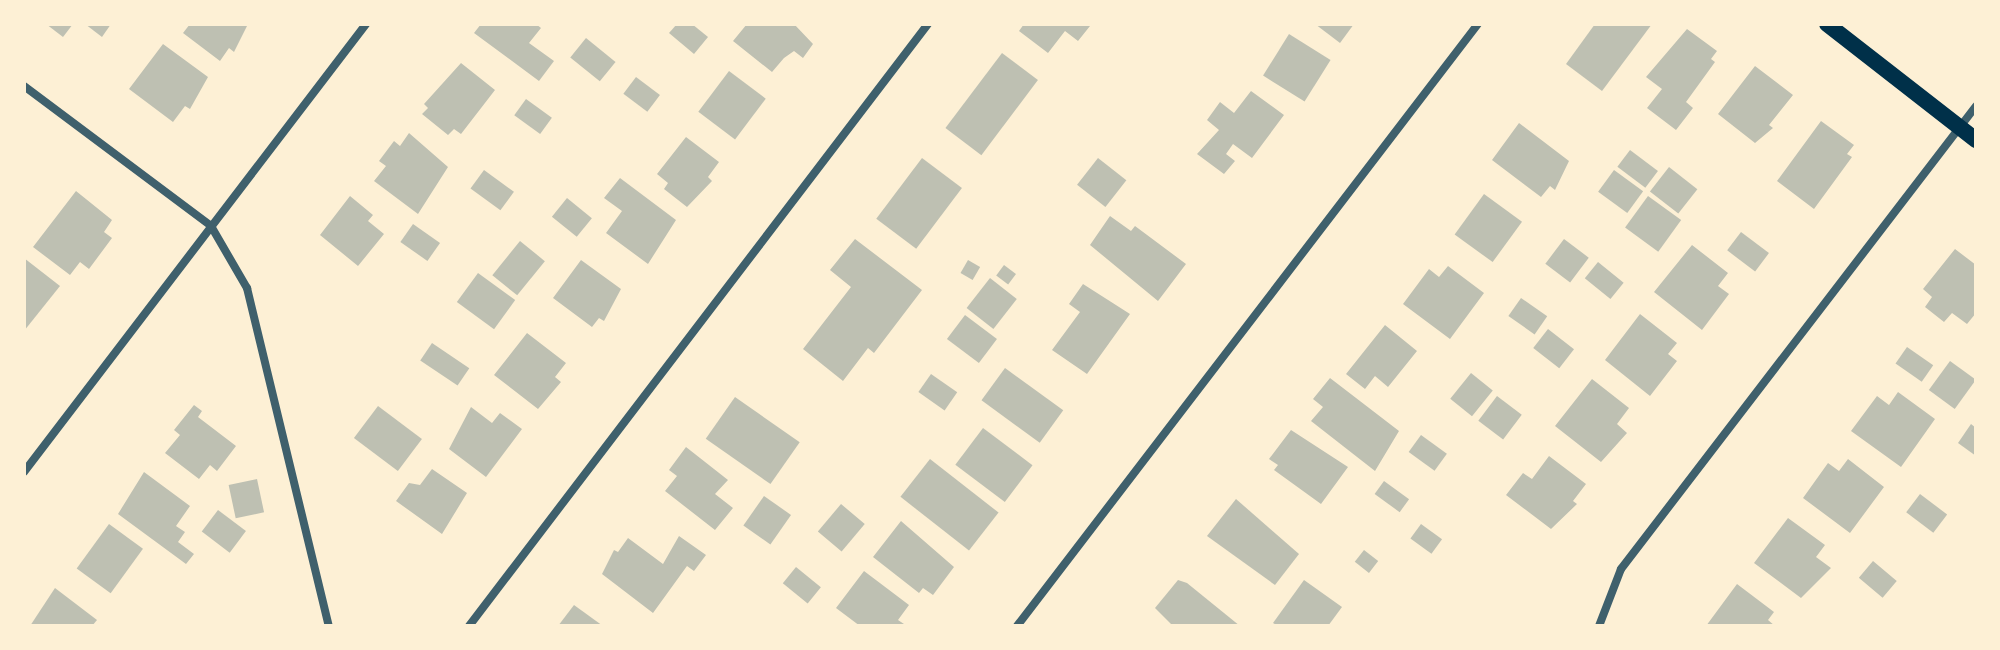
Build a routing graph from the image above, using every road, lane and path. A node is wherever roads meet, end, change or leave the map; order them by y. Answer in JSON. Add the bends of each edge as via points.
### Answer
{"nodes":[{"id":1,"x":366,"y":24,"type":"edge"},
{"id":2,"x":928,"y":24,"type":"edge"},
{"id":3,"x":1478,"y":24,"type":"edge"},
{"id":4,"x":1827,"y":24,"type":"edge"},
{"id":5,"x":24,"y":86,"type":"edge"},
{"id":6,"x":1976,"y":106,"type":"edge"},
{"id":7,"x":1959,"y":127,"type":"junction"},
{"id":8,"x":1976,"y":140,"type":"edge"},
{"id":9,"x":211,"y":226,"type":"junction"},
{"id":10,"x":24,"y":472,"type":"edge"},
{"id":11,"x":329,"y":626,"type":"edge"},
{"id":12,"x":469,"y":626,"type":"edge"},
{"id":13,"x":1017,"y":626,"type":"edge"},
{"id":14,"x":1599,"y":626,"type":"edge"}],
"edges":[{"from":1,"to":9,"type":"street"},
{"from":2,"to":12,"type":"street"},
{"from":3,"to":13,"type":"street"},
{"from":4,"to":7,"type":"main road"},
{"from":5,"to":9,"type":"street"},
{"from":6,"to":7,"type":"street"},
{"from":7,"to":8,"type":"main road"},
{"from":7,"to":14,"type":"street","via":[[1621,569]]},
{"from":9,"to":10,"type":"street"},
{"from":9,"to":11,"type":"street","via":[[247,288]]}]}
